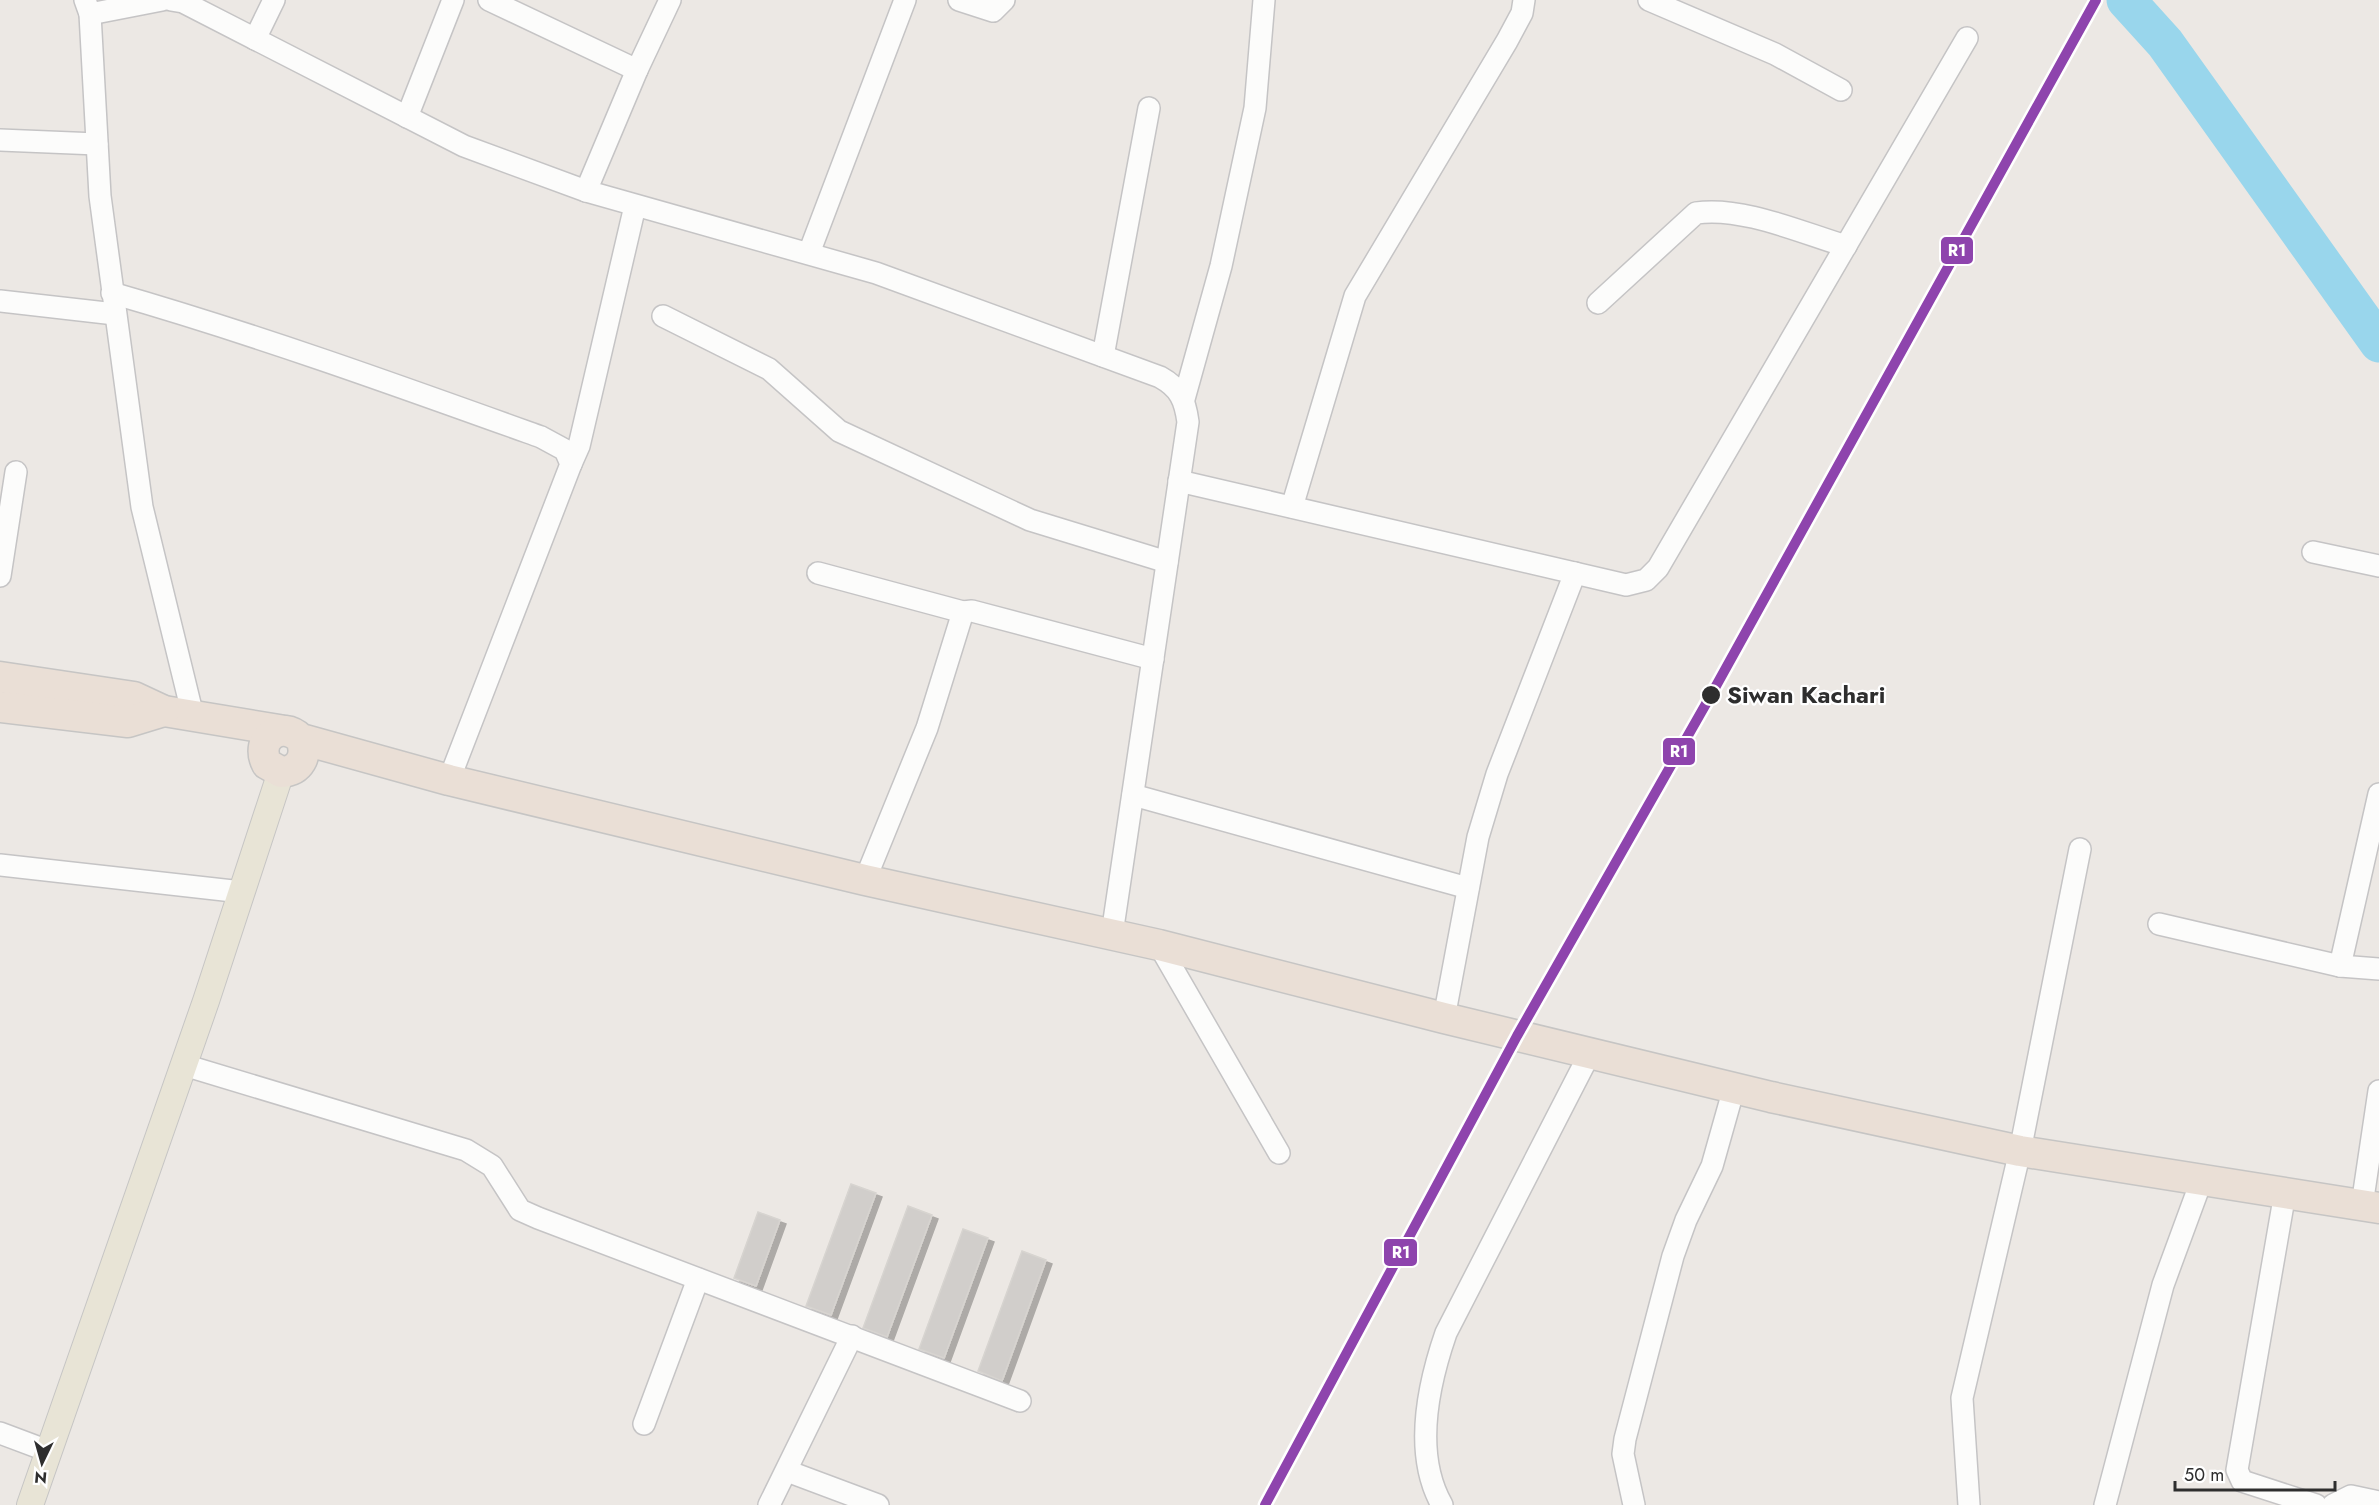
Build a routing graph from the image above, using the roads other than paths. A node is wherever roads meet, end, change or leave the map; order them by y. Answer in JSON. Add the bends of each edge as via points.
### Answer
{"nodes":[{"id":1,"x":162,"y":0,"type":"edge"},
{"id":2,"x":274,"y":0,"type":"edge"},
{"id":3,"x":453,"y":0,"type":"edge"},
{"id":4,"x":489,"y":0,"type":"edge"},
{"id":5,"x":670,"y":0,"type":"edge"},
{"id":6,"x":905,"y":0,"type":"edge"},
{"id":7,"x":959,"y":0,"type":"edge"},
{"id":8,"x":1004,"y":0,"type":"edge"},
{"id":9,"x":1264,"y":0,"type":"edge"},
{"id":10,"x":1524,"y":0,"type":"edge"},
{"id":11,"x":1649,"y":0,"type":"edge"},
{"id":12,"x":179,"y":1,"type":"edge"},
{"id":13,"x":87,"y":7,"type":"edge"},
{"id":14,"x":255,"y":39,"type":"junction"},
{"id":15,"x":1967,"y":39,"type":"dead end"},
{"id":16,"x":637,"y":70,"type":"junction"},
{"id":17,"x":1841,"y":90,"type":"dead end"},
{"id":18,"x":1149,"y":108,"type":"dead end"},
{"id":19,"x":407,"y":117,"type":"junction"},
{"id":20,"x":0,"y":140,"type":"edge"},
{"id":21,"x":97,"y":144,"type":"junction"},
{"id":22,"x":586,"y":191,"type":"junction"},
{"id":23,"x":635,"y":206,"type":"junction"},
{"id":24,"x":1846,"y":246,"type":"junction"},
{"id":25,"x":809,"y":253,"type":"junction"},
{"id":26,"x":0,"y":301,"type":"edge"},
{"id":27,"x":1598,"y":303,"type":"dead end"},
{"id":28,"x":114,"y":304,"type":"junction"},
{"id":29,"x":663,"y":316,"type":"dead end"},
{"id":30,"x":1103,"y":356,"type":"junction"},
{"id":31,"x":1184,"y":399,"type":"junction"},
{"id":32,"x":571,"y":464,"type":"junction"},
{"id":33,"x":16,"y":472,"type":"dead end"},
{"id":34,"x":1179,"y":481,"type":"junction"},
{"id":35,"x":1292,"y":507,"type":"junction"},
{"id":36,"x":2313,"y":552,"type":"dead end"},
{"id":37,"x":1167,"y":562,"type":"junction"},
{"id":38,"x":2379,"y":566,"type":"edge"},
{"id":39,"x":818,"y":573,"type":"dead end"},
{"id":40,"x":1575,"y":573,"type":"junction"},
{"id":41,"x":0,"y":576,"type":"edge"},
{"id":42,"x":963,"y":612,"type":"junction"},
{"id":43,"x":1153,"y":659,"type":"junction"},
{"id":44,"x":0,"y":677,"type":"edge"},
{"id":45,"x":0,"y":707,"type":"edge"},
{"id":46,"x":164,"y":711,"type":"junction"},
{"id":47,"x":193,"y":716,"type":"junction"},
{"id":48,"x":290,"y":735,"type":"junction"},
{"id":49,"x":281,"y":772,"type":"joint"},
{"id":50,"x":449,"y":780,"type":"junction"},
{"id":51,"x":2379,"y":794,"type":"edge"},
{"id":52,"x":1132,"y":795,"type":"junction"},
{"id":53,"x":2080,"y":849,"type":"dead end"},
{"id":54,"x":0,"y":865,"type":"edge"},
{"id":55,"x":865,"y":880,"type":"junction"},
{"id":56,"x":1468,"y":888,"type":"junction"},
{"id":57,"x":242,"y":892,"type":"junction"},
{"id":58,"x":2159,"y":924,"type":"dead end"},
{"id":59,"x":1112,"y":934,"type":"junction"},
{"id":60,"x":1159,"y":945,"type":"junction"},
{"id":61,"x":2340,"y":966,"type":"junction"},
{"id":62,"x":2379,"y":969,"type":"edge"},
{"id":63,"x":1444,"y":1018,"type":"junction"},
{"id":64,"x":1590,"y":1053,"type":"junction"},
{"id":65,"x":184,"y":1065,"type":"junction"},
{"id":66,"x":1734,"y":1088,"type":"junction"},
{"id":67,"x":2379,"y":1091,"type":"edge"},
{"id":68,"x":2020,"y":1151,"type":"junction"},
{"id":69,"x":1279,"y":1153,"type":"dead end"},
{"id":70,"x":2202,"y":1179,"type":"junction"},
{"id":71,"x":2285,"y":1193,"type":"junction"},
{"id":72,"x":2371,"y":1207,"type":"edge"},
{"id":73,"x":698,"y":1279,"type":"junction"},
{"id":74,"x":852,"y":1336,"type":"junction"},
{"id":75,"x":1020,"y":1401,"type":"dead end"},
{"id":76,"x":644,"y":1424,"type":"dead end"},
{"id":77,"x":0,"y":1433,"type":"edge"},
{"id":78,"x":48,"y":1451,"type":"junction"},
{"id":79,"x":787,"y":1471,"type":"junction"},
{"id":80,"x":2379,"y":1502,"type":"edge"},
{"id":81,"x":30,"y":1505,"type":"edge"},
{"id":82,"x":769,"y":1505,"type":"edge"},
{"id":83,"x":878,"y":1505,"type":"edge"},
{"id":84,"x":1442,"y":1505,"type":"edge"},
{"id":85,"x":1634,"y":1505,"type":"edge"},
{"id":86,"x":1969,"y":1505,"type":"edge"},
{"id":87,"x":2106,"y":1505,"type":"edge"},
{"id":88,"x":2316,"y":1505,"type":"edge"},
{"id":89,"x":2333,"y":1505,"type":"edge"}],
"edges":[{"from":1,"to":13,"type":"street"},
{"from":2,"to":14,"type":"street"},
{"from":3,"to":19,"type":"street"},
{"from":4,"to":16,"type":"street"},
{"from":5,"to":16,"type":"street"},
{"from":6,"to":25,"type":"street"},
{"from":7,"to":8,"type":"street","via":[[993,11]]},
{"from":9,"to":31,"type":"street","via":[[1256,108],[1221,266]]},
{"from":10,"to":35,"type":"street","via":[[1522,13],[1507,41],[1356,296]]},
{"from":11,"to":17,"type":"street","via":[[1775,54]]},
{"from":12,"to":14,"type":"street"},
{"from":13,"to":21,"type":"street"},
{"from":14,"to":19,"type":"street"},
{"from":15,"to":24,"type":"street"},
{"from":16,"to":22,"type":"street"},
{"from":18,"to":30,"type":"street"},
{"from":19,"to":22,"type":"street","via":[[464,146]]},
{"from":20,"to":21,"type":"street"},
{"from":21,"to":28,"type":"street"},
{"from":22,"to":23,"type":"street"},
{"from":23,"to":25,"type":"street"},
{"from":23,"to":32,"type":"street","via":[[579,446]]},
{"from":24,"to":27,"type":"street","via":[[1737,214],[1696,213]]},
{"from":24,"to":40,"type":"street","via":[[1658,568],[1646,580],[1626,585]]},
{"from":25,"to":30,"type":"street","via":[[876,273]]},
{"from":26,"to":28,"type":"street"},
{"from":28,"to":32,"type":"street","via":[[229,326],[541,437],[565,450]]},
{"from":28,"to":47,"type":"street","via":[[142,507]]},
{"from":29,"to":37,"type":"street","via":[[758,362],[831,425],[858,440],[1030,520]]},
{"from":30,"to":31,"type":"street","via":[[1160,377]]},
{"from":31,"to":34,"type":"street","via":[[1188,422]]},
{"from":32,"to":50,"type":"street"},
{"from":33,"to":41,"type":"street"},
{"from":34,"to":35,"type":"street"},
{"from":34,"to":37,"type":"street"},
{"from":35,"to":40,"type":"street"},
{"from":36,"to":38,"type":"street"},
{"from":37,"to":43,"type":"street"},
{"from":39,"to":42,"type":"street"},
{"from":40,"to":56,"type":"street","via":[[1497,774]]},
{"from":42,"to":43,"type":"street","via":[[972,611]]},
{"from":42,"to":55,"type":"street","via":[[927,728]]},
{"from":43,"to":52,"type":"street"},
{"from":44,"to":46,"type":"highway","via":[[134,697]]},
{"from":45,"to":46,"type":"highway","via":[[128,722]]},
{"from":46,"to":47,"type":"highway"},
{"from":47,"to":48,"type":"highway"},
{"from":48,"to":49,"type":"highway","via":[[305,752],[300,765]]},
{"from":48,"to":50,"type":"highway"},
{"from":49,"to":57,"type":"main road"},
{"from":50,"to":55,"type":"highway"},
{"from":51,"to":61,"type":"street"},
{"from":52,"to":56,"type":"street"},
{"from":52,"to":59,"type":"street"},
{"from":53,"to":68,"type":"street"},
{"from":54,"to":57,"type":"street"},
{"from":55,"to":59,"type":"highway"},
{"from":56,"to":63,"type":"street"},
{"from":57,"to":65,"type":"main road"},
{"from":58,"to":61,"type":"street"},
{"from":59,"to":60,"type":"highway"},
{"from":60,"to":63,"type":"highway"},
{"from":60,"to":69,"type":"street"},
{"from":61,"to":62,"type":"street"},
{"from":63,"to":64,"type":"highway"},
{"from":64,"to":66,"type":"highway"},
{"from":64,"to":84,"type":"street","via":[[1446,1333],[1437,1360],[1430,1386],[1426,1456]]},
{"from":65,"to":73,"type":"street","via":[[466,1150],[492,1166],[520,1210]]},
{"from":65,"to":78,"type":"main road"},
{"from":66,"to":68,"type":"highway"},
{"from":66,"to":85,"type":"street","via":[[1712,1166],[1673,1256],[1625,1439],[1623,1454]]},
{"from":67,"to":72,"type":"street"},
{"from":68,"to":70,"type":"highway"},
{"from":68,"to":86,"type":"street","via":[[1962,1398]]},
{"from":70,"to":71,"type":"highway"},
{"from":70,"to":87,"type":"street","via":[[2163,1285]]},
{"from":71,"to":72,"type":"highway"},
{"from":71,"to":88,"type":"street","via":[[2236,1470],[2242,1481]]},
{"from":73,"to":74,"type":"street"},
{"from":73,"to":76,"type":"street"},
{"from":74,"to":75,"type":"street"},
{"from":74,"to":79,"type":"street"},
{"from":77,"to":78,"type":"street"},
{"from":78,"to":81,"type":"main road"},
{"from":79,"to":82,"type":"street"},
{"from":79,"to":83,"type":"street"},
{"from":80,"to":89,"type":"street","via":[[2351,1496]]}]}
